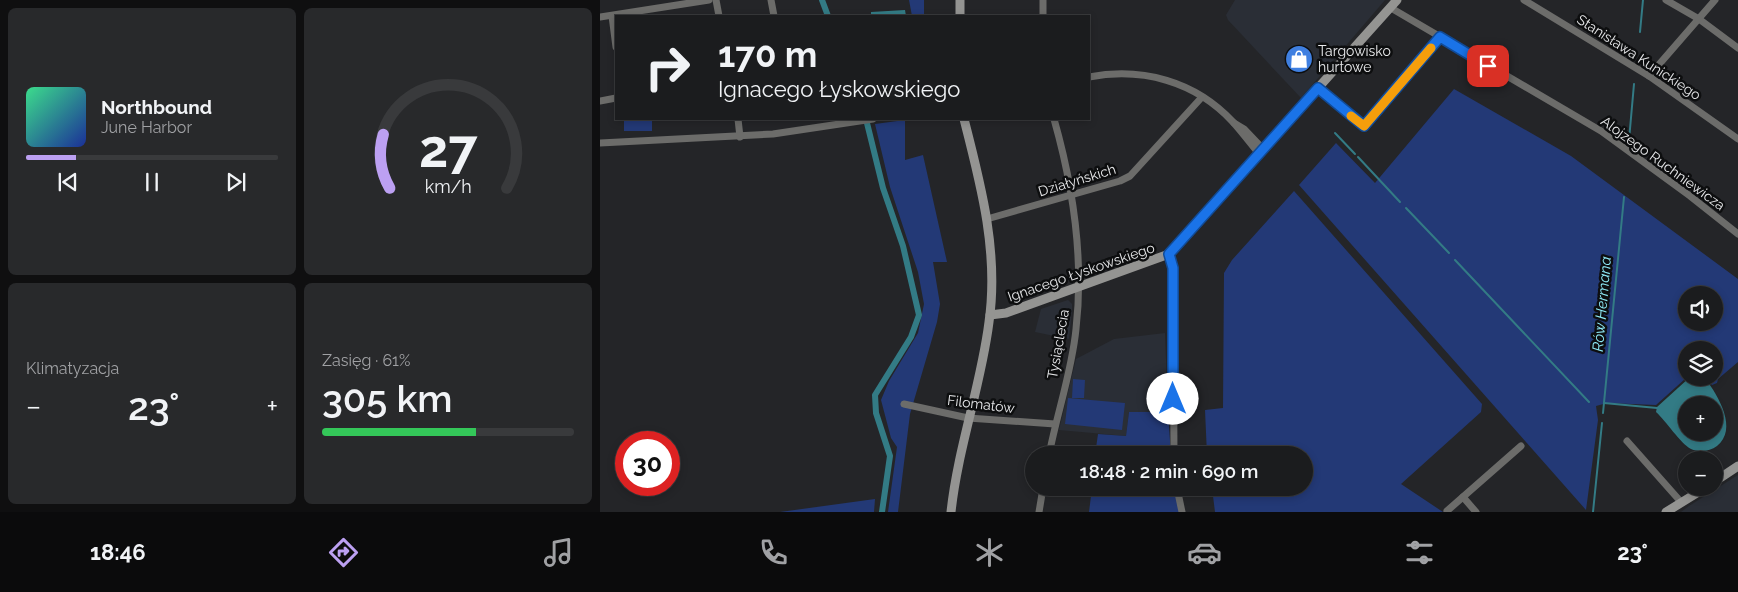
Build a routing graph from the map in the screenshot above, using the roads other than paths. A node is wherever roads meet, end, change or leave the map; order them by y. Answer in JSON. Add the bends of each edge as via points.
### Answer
{"nodes":[{"id":1,"x":709,"y":0,"type":"edge"},
{"id":2,"x":716,"y":0,"type":"edge"},
{"id":3,"x":771,"y":0,"type":"edge"},
{"id":4,"x":960,"y":0,"type":"edge"},
{"id":5,"x":1043,"y":0,"type":"edge"},
{"id":6,"x":1398,"y":0,"type":"edge"},
{"id":7,"x":1524,"y":0,"type":"edge"},
{"id":8,"x":1666,"y":0,"type":"edge"},
{"id":9,"x":1715,"y":0,"type":"edge"},
{"id":10,"x":664,"y":7,"type":"junction"},
{"id":11,"x":1391,"y":8,"type":"junction"},
{"id":12,"x":615,"y":15,"type":"edge"},
{"id":13,"x":618,"y":15,"type":"edge"},
{"id":14,"x":665,"y":15,"type":"edge"},
{"id":15,"x":719,"y":15,"type":"edge"},
{"id":16,"x":774,"y":15,"type":"edge"},
{"id":17,"x":960,"y":15,"type":"edge"},
{"id":18,"x":1043,"y":15,"type":"edge"},
{"id":19,"x":612,"y":16,"type":"junction"},
{"id":20,"x":600,"y":17,"type":"edge"},
{"id":21,"x":1698,"y":19,"type":"junction"},
{"id":22,"x":1440,"y":37,"type":"junction"},
{"id":23,"x":615,"y":39,"type":"edge"},
{"id":24,"x":1738,"y":48,"type":"edge"},
{"id":25,"x":1649,"y":76,"type":"junction"},
{"id":26,"x":1090,"y":77,"type":"edge"},
{"id":27,"x":1318,"y":88,"type":"junction"},
{"id":28,"x":1202,"y":97,"type":"junction"},
{"id":29,"x":615,"y":98,"type":"edge"},
{"id":30,"x":600,"y":101,"type":"edge"},
{"id":31,"x":738,"y":120,"type":"edge"},
{"id":32,"x":866,"y":120,"type":"edge"},
{"id":33,"x":964,"y":120,"type":"edge"},
{"id":34,"x":1054,"y":120,"type":"edge"},
{"id":35,"x":740,"y":137,"type":"junction"},
{"id":36,"x":1738,"y":140,"type":"edge"},
{"id":37,"x":600,"y":143,"type":"edge"},
{"id":38,"x":1262,"y":152,"type":"junction"},
{"id":39,"x":1072,"y":195,"type":"junction"},
{"id":40,"x":987,"y":219,"type":"junction"},
{"id":41,"x":1738,"y":234,"type":"edge"},
{"id":42,"x":1169,"y":254,"type":"junction"},
{"id":43,"x":1078,"y":288,"type":"junction"},
{"id":44,"x":990,"y":315,"type":"junction"},
{"id":45,"x":904,"y":404,"type":"dead end"},
{"id":46,"x":968,"y":418,"type":"junction"},
{"id":47,"x":1055,"y":424,"type":"junction"},
{"id":48,"x":1627,"y":441,"type":"dead end"},
{"id":49,"x":1051,"y":446,"type":"edge"},
{"id":50,"x":1174,"y":446,"type":"edge"},
{"id":51,"x":1521,"y":446,"type":"dead end"},
{"id":52,"x":1738,"y":466,"type":"edge"},
{"id":53,"x":1723,"y":476,"type":"edge"},
{"id":54,"x":1042,"y":496,"type":"edge"},
{"id":55,"x":1179,"y":496,"type":"edge"},
{"id":56,"x":1691,"y":496,"type":"edge"},
{"id":57,"x":1463,"y":497,"type":"junction"},
{"id":58,"x":1681,"y":502,"type":"junction"},
{"id":59,"x":1447,"y":511,"type":"edge"},
{"id":60,"x":951,"y":512,"type":"edge"},
{"id":61,"x":1039,"y":512,"type":"edge"},
{"id":62,"x":1182,"y":512,"type":"edge"},
{"id":63,"x":1476,"y":512,"type":"edge"},
{"id":64,"x":1666,"y":512,"type":"edge"}],
"edges":[{"from":1,"to":10,"type":"street"},
{"from":2,"to":15,"type":"street"},
{"from":3,"to":16,"type":"street"},
{"from":4,"to":17,"type":"street"},
{"from":5,"to":18,"type":"street"},
{"from":6,"to":11,"type":"street","name":"Ignacego Łyskowskiego"},
{"from":7,"to":25,"type":"street","name":"Stanisława Kunickiego"},
{"from":8,"to":21,"type":"street"},
{"from":9,"to":21,"type":"street"},
{"from":10,"to":13,"type":"street"},
{"from":10,"to":14,"type":"street"},
{"from":11,"to":22,"type":"street","name":"Alojzego Ruchniewicza"},
{"from":11,"to":27,"type":"street","name":"Ignacego Łyskowskiego"},
{"from":12,"to":19,"type":"street"},
{"from":19,"to":20,"type":"street"},
{"from":19,"to":23,"type":"street"},
{"from":21,"to":24,"type":"street"},
{"from":21,"to":25,"type":"street"},
{"from":22,"to":27,"type":"street","via":[[1364,126]]},
{"from":22,"to":41,"type":"street","name":"Alojzego Ruchniewicza","via":[[1601,131]]},
{"from":25,"to":36,"type":"street","name":"Stanisława Kunickiego"},
{"from":26,"to":28,"type":"street","via":[[1120,72],[1142,74],[1175,83]]},
{"from":27,"to":38,"type":"street","name":"Ignacego Łyskowskiego"},
{"from":28,"to":38,"type":"street"},
{"from":28,"to":39,"type":"street","name":"Działyńskich","via":[[1130,176]]},
{"from":29,"to":30,"type":"street"},
{"from":31,"to":35,"type":"street"},
{"from":32,"to":35,"type":"street"},
{"from":33,"to":40,"type":"street"},
{"from":34,"to":39,"type":"street","name":"Tysiąclecia"},
{"from":35,"to":37,"type":"street"},
{"from":38,"to":42,"type":"street","name":"Ignacego Łyskowskiego"},
{"from":39,"to":40,"type":"street","name":"Działyńskich"},
{"from":39,"to":43,"type":"street","name":"Tysiąclecia"},
{"from":40,"to":44,"type":"street"},
{"from":42,"to":43,"type":"street","name":"Ignacego Łyskowskiego"},
{"from":42,"to":50,"type":"street","via":[[1173,268]]},
{"from":43,"to":44,"type":"street","name":"Ignacego Łyskowskiego","via":[[1006,313]]},
{"from":43,"to":47,"type":"street","name":"Tysiąclecia","via":[[1076,329]]},
{"from":44,"to":46,"type":"street"},
{"from":45,"to":46,"type":"street","name":"Filomatów"},
{"from":46,"to":47,"type":"street","name":"Filomatów"},
{"from":46,"to":60,"type":"street","via":[[956,470]]},
{"from":47,"to":49,"type":"street","name":"Tysiąclecia"},
{"from":48,"to":58,"type":"street"},
{"from":51,"to":57,"type":"street"},
{"from":52,"to":53,"type":"street"},
{"from":54,"to":61,"type":"street"},
{"from":55,"to":62,"type":"street"},
{"from":56,"to":58,"type":"street"},
{"from":57,"to":59,"type":"street"},
{"from":57,"to":63,"type":"street"},
{"from":58,"to":64,"type":"street"}]}
